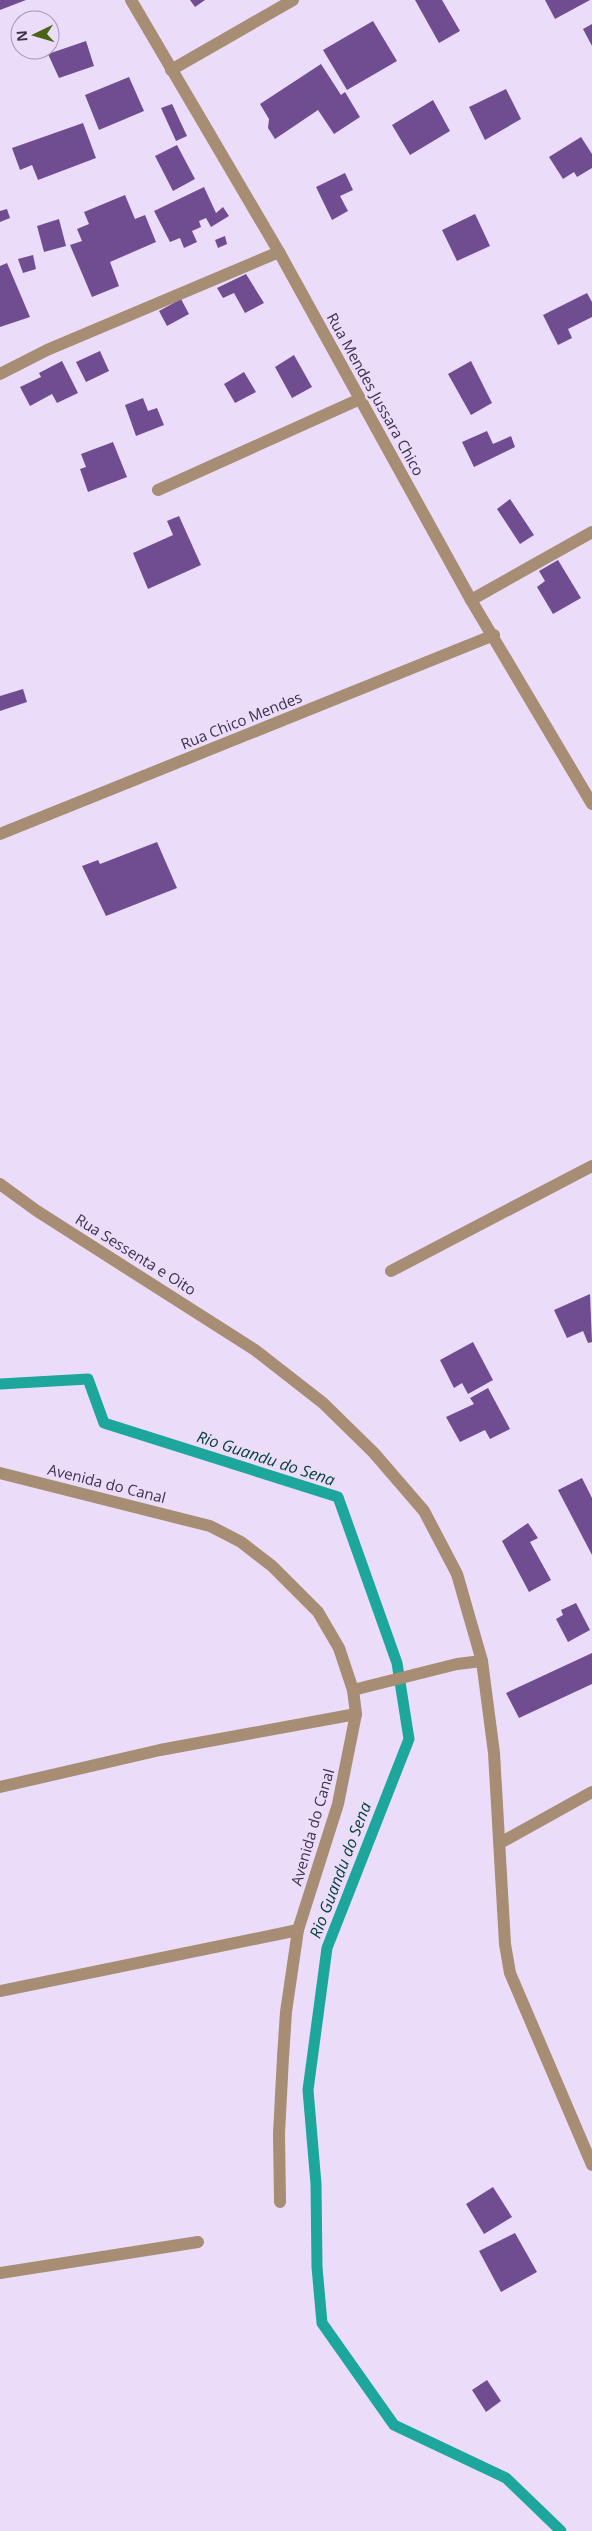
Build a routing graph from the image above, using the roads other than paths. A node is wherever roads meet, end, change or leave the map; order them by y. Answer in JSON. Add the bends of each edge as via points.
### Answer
{"nodes":[{"id":1,"x":131,"y":0,"type":"edge"},
{"id":2,"x":293,"y":0,"type":"edge"},
{"id":3,"x":171,"y":70,"type":"junction"},
{"id":4,"x":279,"y":252,"type":"junction"},
{"id":5,"x":0,"y":374,"type":"edge"},
{"id":6,"x":360,"y":399,"type":"junction"},
{"id":7,"x":158,"y":490,"type":"dead end"},
{"id":8,"x":592,"y":532,"type":"edge"},
{"id":9,"x":471,"y":600,"type":"junction"},
{"id":10,"x":494,"y":635,"type":"junction"},
{"id":11,"x":592,"y":804,"type":"edge"},
{"id":12,"x":0,"y":834,"type":"edge"},
{"id":13,"x":592,"y":1166,"type":"edge"},
{"id":14,"x":0,"y":1184,"type":"edge"},
{"id":15,"x":391,"y":1271,"type":"dead end"},
{"id":16,"x":0,"y":1473,"type":"edge"},
{"id":17,"x":482,"y":1661,"type":"junction"},
{"id":18,"x":353,"y":1690,"type":"junction"},
{"id":19,"x":356,"y":1714,"type":"junction"},
{"id":20,"x":0,"y":1787,"type":"edge"},
{"id":21,"x":592,"y":1792,"type":"edge"},
{"id":22,"x":500,"y":1843,"type":"junction"},
{"id":23,"x":298,"y":1930,"type":"junction"},
{"id":24,"x":0,"y":1991,"type":"edge"},
{"id":25,"x":592,"y":2165,"type":"edge"},
{"id":26,"x":280,"y":2202,"type":"dead end"},
{"id":27,"x":198,"y":2242,"type":"dead end"},
{"id":28,"x":0,"y":2274,"type":"edge"}],
"edges":[{"from":1,"to":3,"type":"street","name":"Rua Mendes Jussara Chico"},
{"from":2,"to":3,"type":"street"},
{"from":3,"to":4,"type":"street","name":"Rua Mendes Jussara Chico"},
{"from":4,"to":5,"type":"street","via":[[61,344]]},
{"from":4,"to":6,"type":"street","name":"Rua Mendes Jussara Chico"},
{"from":6,"to":7,"type":"street"},
{"from":6,"to":9,"type":"street","name":"Rua Mendes Jussara Chico"},
{"from":8,"to":9,"type":"street"},
{"from":9,"to":10,"type":"street","name":"Rua Mendes Jussara Chico"},
{"from":10,"to":11,"type":"street","name":"Rua Mendes Jussara Chico"},
{"from":10,"to":12,"type":"street","name":"Rua Chico Mendes"},
{"from":13,"to":15,"type":"street"},
{"from":14,"to":17,"type":"street","name":"Rua Sessenta e Oito","via":[[255,1350],[323,1403],[374,1453],[424,1511],[457,1574]]},
{"from":16,"to":18,"type":"street","name":"Avenida do Canal","via":[[210,1526],[241,1542],[272,1566],[318,1612],[339,1648]]},
{"from":17,"to":18,"type":"street","via":[[457,1664]]},
{"from":17,"to":22,"type":"street","name":"Rua Sessenta e Oito","via":[[494,1753]]},
{"from":18,"to":19,"type":"street","name":"Avenida do Canal"},
{"from":19,"to":20,"type":"street","via":[[168,1748]]},
{"from":19,"to":23,"type":"street","name":"Avenida do Canal","via":[[338,1804]]},
{"from":21,"to":22,"type":"street"},
{"from":22,"to":25,"type":"street","via":[[505,1944],[510,1973]]},
{"from":23,"to":24,"type":"street"},
{"from":23,"to":26,"type":"street","name":"Avenida do Canal","via":[[286,2012],[278,2134]]},
{"from":27,"to":28,"type":"street"}]}
